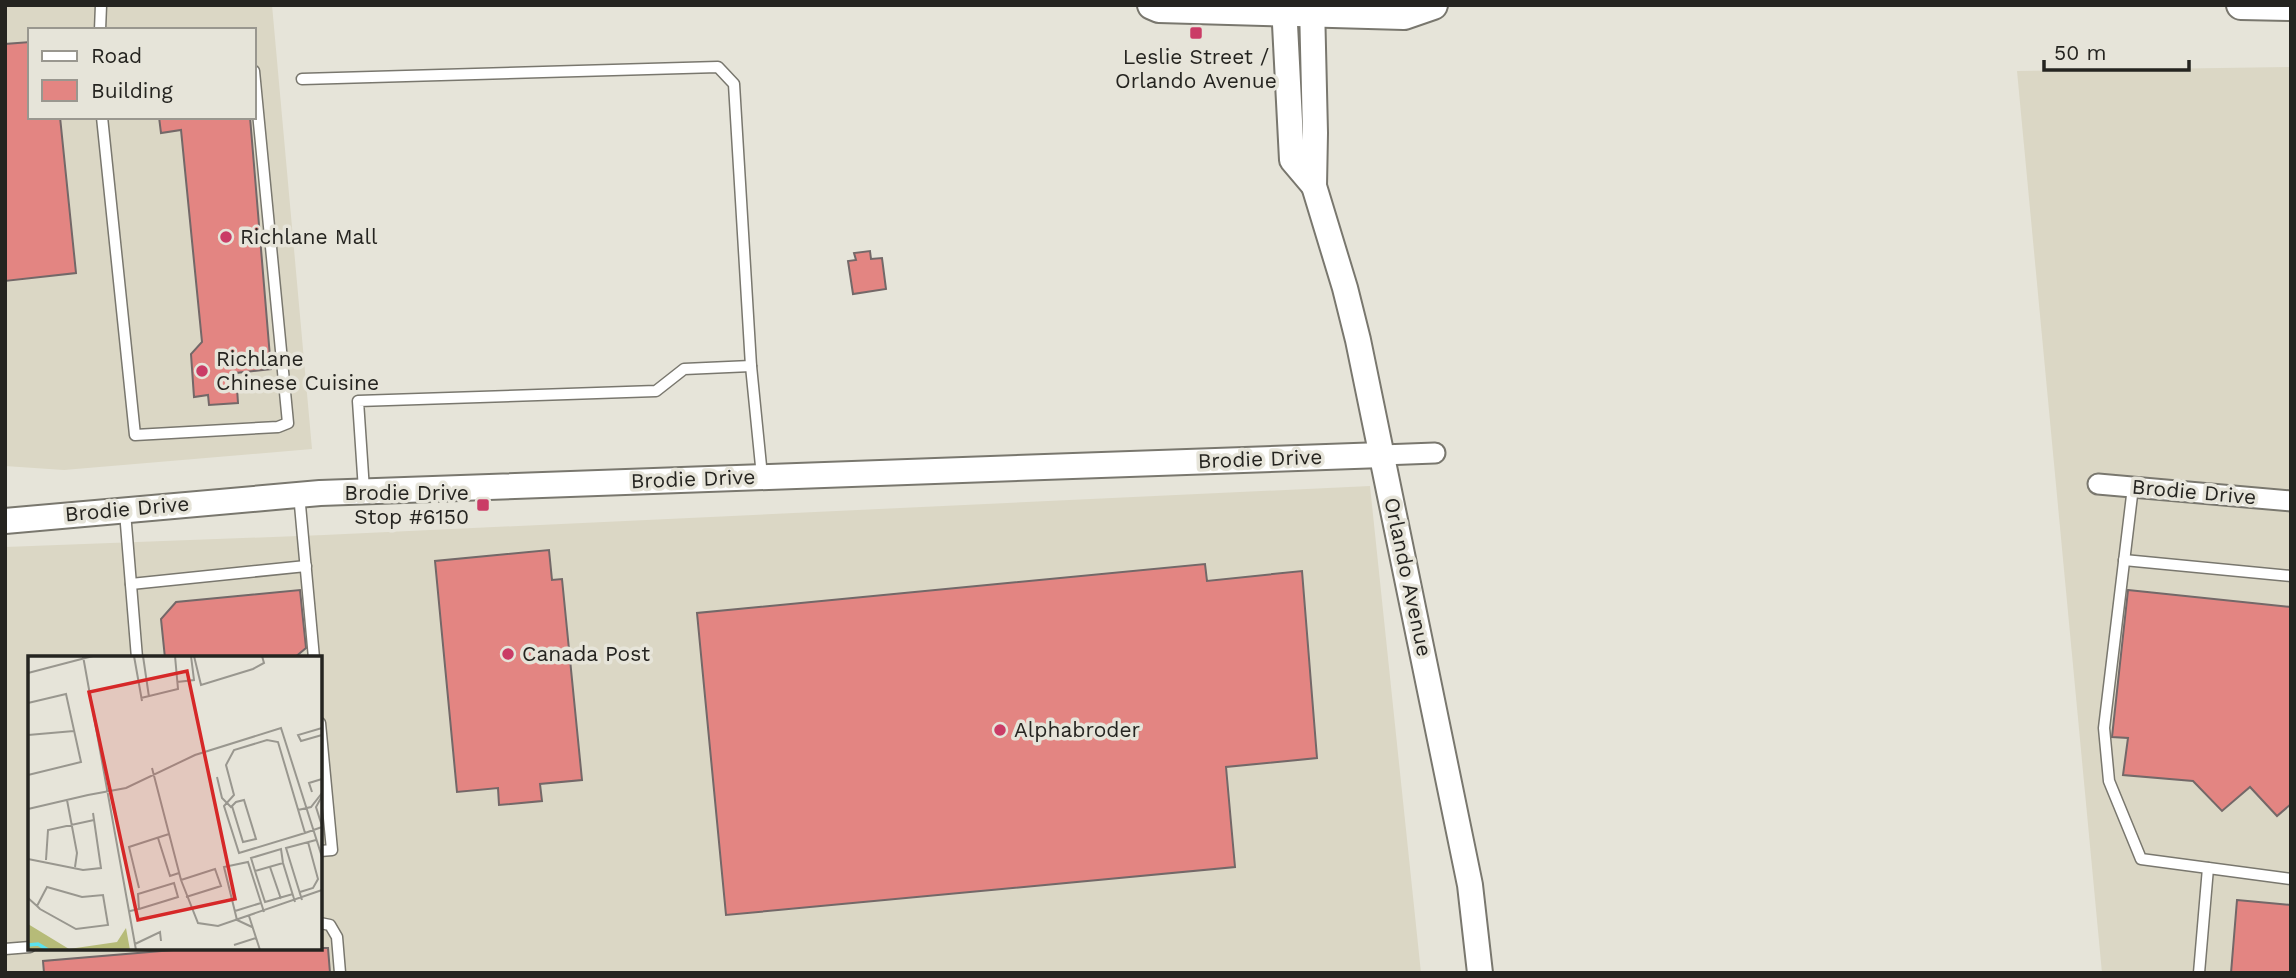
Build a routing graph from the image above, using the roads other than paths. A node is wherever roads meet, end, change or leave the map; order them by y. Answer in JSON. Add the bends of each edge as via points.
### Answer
{"nodes":[{"id":1,"x":101,"y":5,"type":"edge"},
{"id":2,"x":1152,"y":5,"type":"edge"},
{"id":3,"x":1433,"y":5,"type":"edge"},
{"id":4,"x":2241,"y":5,"type":"edge"},
{"id":5,"x":2291,"y":6,"type":"edge"},
{"id":6,"x":1298,"y":9,"type":"edge"},
{"id":7,"x":100,"y":28,"type":"edge"},
{"id":8,"x":302,"y":79,"type":"dead end"},
{"id":9,"x":256,"y":92,"type":"edge"},
{"id":10,"x":102,"y":119,"type":"edge"},
{"id":11,"x":751,"y":366,"type":"junction"},
{"id":12,"x":1435,"y":453,"type":"dead end"},
{"id":13,"x":1382,"y":455,"type":"junction"},
{"id":14,"x":762,"y":477,"type":"junction"},
{"id":15,"x":2098,"y":484,"type":"dead end"},
{"id":16,"x":2133,"y":487,"type":"junction"},
{"id":17,"x":364,"y":491,"type":"junction"},
{"id":18,"x":299,"y":494,"type":"junction"},
{"id":19,"x":2291,"y":501,"type":"edge"},
{"id":20,"x":125,"y":509,"type":"junction"},
{"id":21,"x":5,"y":521,"type":"edge"},
{"id":22,"x":2124,"y":560,"type":"junction"},
{"id":23,"x":306,"y":566,"type":"junction"},
{"id":24,"x":2291,"y":576,"type":"edge"},
{"id":25,"x":131,"y":584,"type":"junction"},
{"id":26,"x":138,"y":656,"type":"edge"},
{"id":27,"x":314,"y":656,"type":"edge"},
{"id":28,"x":322,"y":744,"type":"edge"},
{"id":29,"x":322,"y":851,"type":"edge"},
{"id":30,"x":2208,"y":868,"type":"junction"},
{"id":31,"x":2291,"y":879,"type":"edge"},
{"id":32,"x":322,"y":923,"type":"edge"},
{"id":33,"x":28,"y":947,"type":"edge"},
{"id":34,"x":5,"y":949,"type":"edge"},
{"id":35,"x":340,"y":973,"type":"edge"},
{"id":36,"x":1480,"y":973,"type":"edge"},
{"id":37,"x":2199,"y":973,"type":"edge"}],
"edges":[{"from":1,"to":7,"type":"lane"},
{"from":2,"to":6,"type":"main road"},
{"from":3,"to":6,"type":"main road","via":[[1404,15]]},
{"from":4,"to":5,"type":"main road"},
{"from":6,"to":13,"type":"street","name":"Orlando Avenue","via":[[1292,160],[1314,186],[1345,288]]},
{"from":8,"to":11,"type":"lane","via":[[718,68],[734,84]]},
{"from":9,"to":10,"type":"lane","via":[[288,423],[278,428],[135,435]]},
{"from":11,"to":14,"type":"lane"},
{"from":11,"to":17,"type":"lane","via":[[684,369],[656,391],[358,401]]},
{"from":12,"to":13,"type":"street"},
{"from":13,"to":14,"type":"street","name":"Brodie Drive"},
{"from":13,"to":36,"type":"street","name":"Orlando Avenue","via":[[1469,885]]},
{"from":14,"to":17,"type":"street","name":"Brodie Drive"},
{"from":15,"to":16,"type":"street","name":"Brodie Drive"},
{"from":16,"to":19,"type":"street","name":"Brodie Drive"},
{"from":16,"to":22,"type":"lane"},
{"from":17,"to":18,"type":"street","name":"Brodie Drive"},
{"from":18,"to":20,"type":"street","name":"Brodie Drive"},
{"from":18,"to":23,"type":"lane"},
{"from":20,"to":21,"type":"street","name":"Brodie Drive"},
{"from":20,"to":25,"type":"lane"},
{"from":22,"to":24,"type":"lane"},
{"from":22,"to":30,"type":"lane","via":[[2104,729],[2109,781],[2141,859]]},
{"from":23,"to":25,"type":"lane"},
{"from":23,"to":27,"type":"lane"},
{"from":25,"to":26,"type":"lane"},
{"from":28,"to":29,"type":"lane","via":[[332,850]]},
{"from":30,"to":31,"type":"lane"},
{"from":30,"to":37,"type":"lane"},
{"from":32,"to":35,"type":"lane","via":[[330,925],[337,937]]},
{"from":33,"to":34,"type":"lane"}]}
